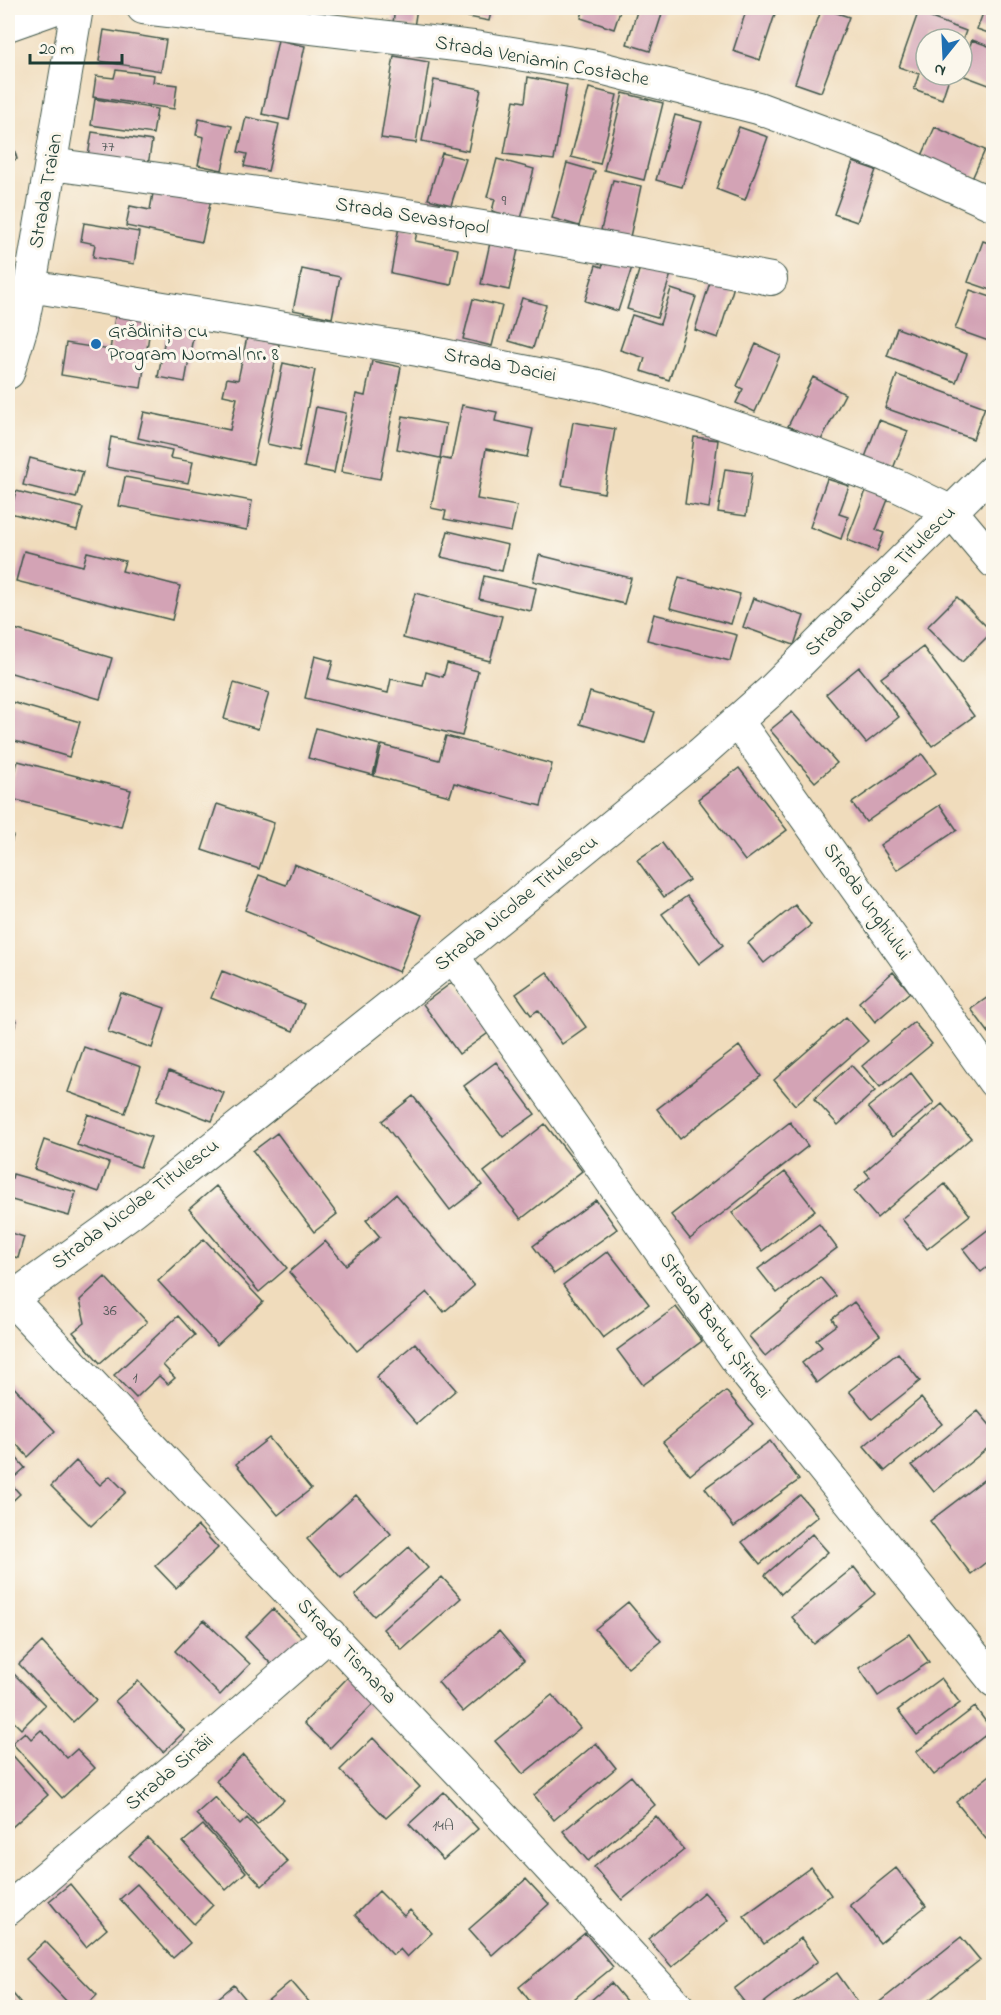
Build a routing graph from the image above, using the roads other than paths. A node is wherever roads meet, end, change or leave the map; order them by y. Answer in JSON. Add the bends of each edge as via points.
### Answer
{"nodes":[{"id":1,"x":56,"y":8,"type":"edge"},
{"id":2,"x":77,"y":8,"type":"edge"},
{"id":3,"x":143,"y":8,"type":"edge"},
{"id":4,"x":8,"y":25,"type":"edge"},
{"id":5,"x":51,"y":164,"type":"junction"},
{"id":6,"x":993,"y":205,"type":"edge"},
{"id":7,"x":771,"y":279,"type":"dead end"},
{"id":8,"x":30,"y":286,"type":"junction"},
{"id":9,"x":8,"y":373,"type":"edge"},
{"id":10,"x":993,"y":470,"type":"edge"},
{"id":11,"x":952,"y":512,"type":"junction"},
{"id":12,"x":993,"y":562,"type":"edge"},
{"id":13,"x":738,"y":722,"type":"junction"},
{"id":14,"x":453,"y":956,"type":"junction"},
{"id":15,"x":993,"y":1082,"type":"edge"},
{"id":16,"x":9,"y":1300,"type":"edge"},
{"id":17,"x":330,"y":1634,"type":"junction"},
{"id":18,"x":993,"y":1681,"type":"edge"},
{"id":19,"x":8,"y":1909,"type":"edge"},
{"id":20,"x":679,"y":2007,"type":"edge"}],
"edges":[{"from":1,"to":4,"type":"street"},
{"from":2,"to":5,"type":"street","name":"Strada Traian"},
{"from":3,"to":6,"type":"street","name":"Strada Veniamin Costache","via":[[481,48],[597,67],[758,108],[880,153]]},
{"from":5,"to":7,"type":"street","name":"Strada Sevastopol","via":[[486,228]]},
{"from":5,"to":8,"type":"street","name":"Strada Traian"},
{"from":8,"to":9,"type":"street","name":"Strada Traian"},
{"from":8,"to":11,"type":"street","name":"Strada Daciei","via":[[418,350],[598,386],[795,447],[898,486]]},
{"from":10,"to":11,"type":"street","name":"Strada Nicolae Titulescu"},
{"from":11,"to":12,"type":"street"},
{"from":11,"to":13,"type":"street","name":"Strada Nicolae Titulescu"},
{"from":13,"to":14,"type":"street","name":"Strada Nicolae Titulescu"},
{"from":13,"to":15,"type":"street","name":"Strada Unghiului"},
{"from":14,"to":16,"type":"street","name":"Strada Nicolae Titulescu","via":[[133,1211]]},
{"from":14,"to":18,"type":"street","name":"Strada Barbu Știrbei","via":[[746,1373]]},
{"from":16,"to":17,"type":"street","name":"Strada Tismana"},
{"from":17,"to":19,"type":"street","name":"Strada Sinăii"},
{"from":17,"to":20,"type":"street","name":"Strada Tismana"}]}
